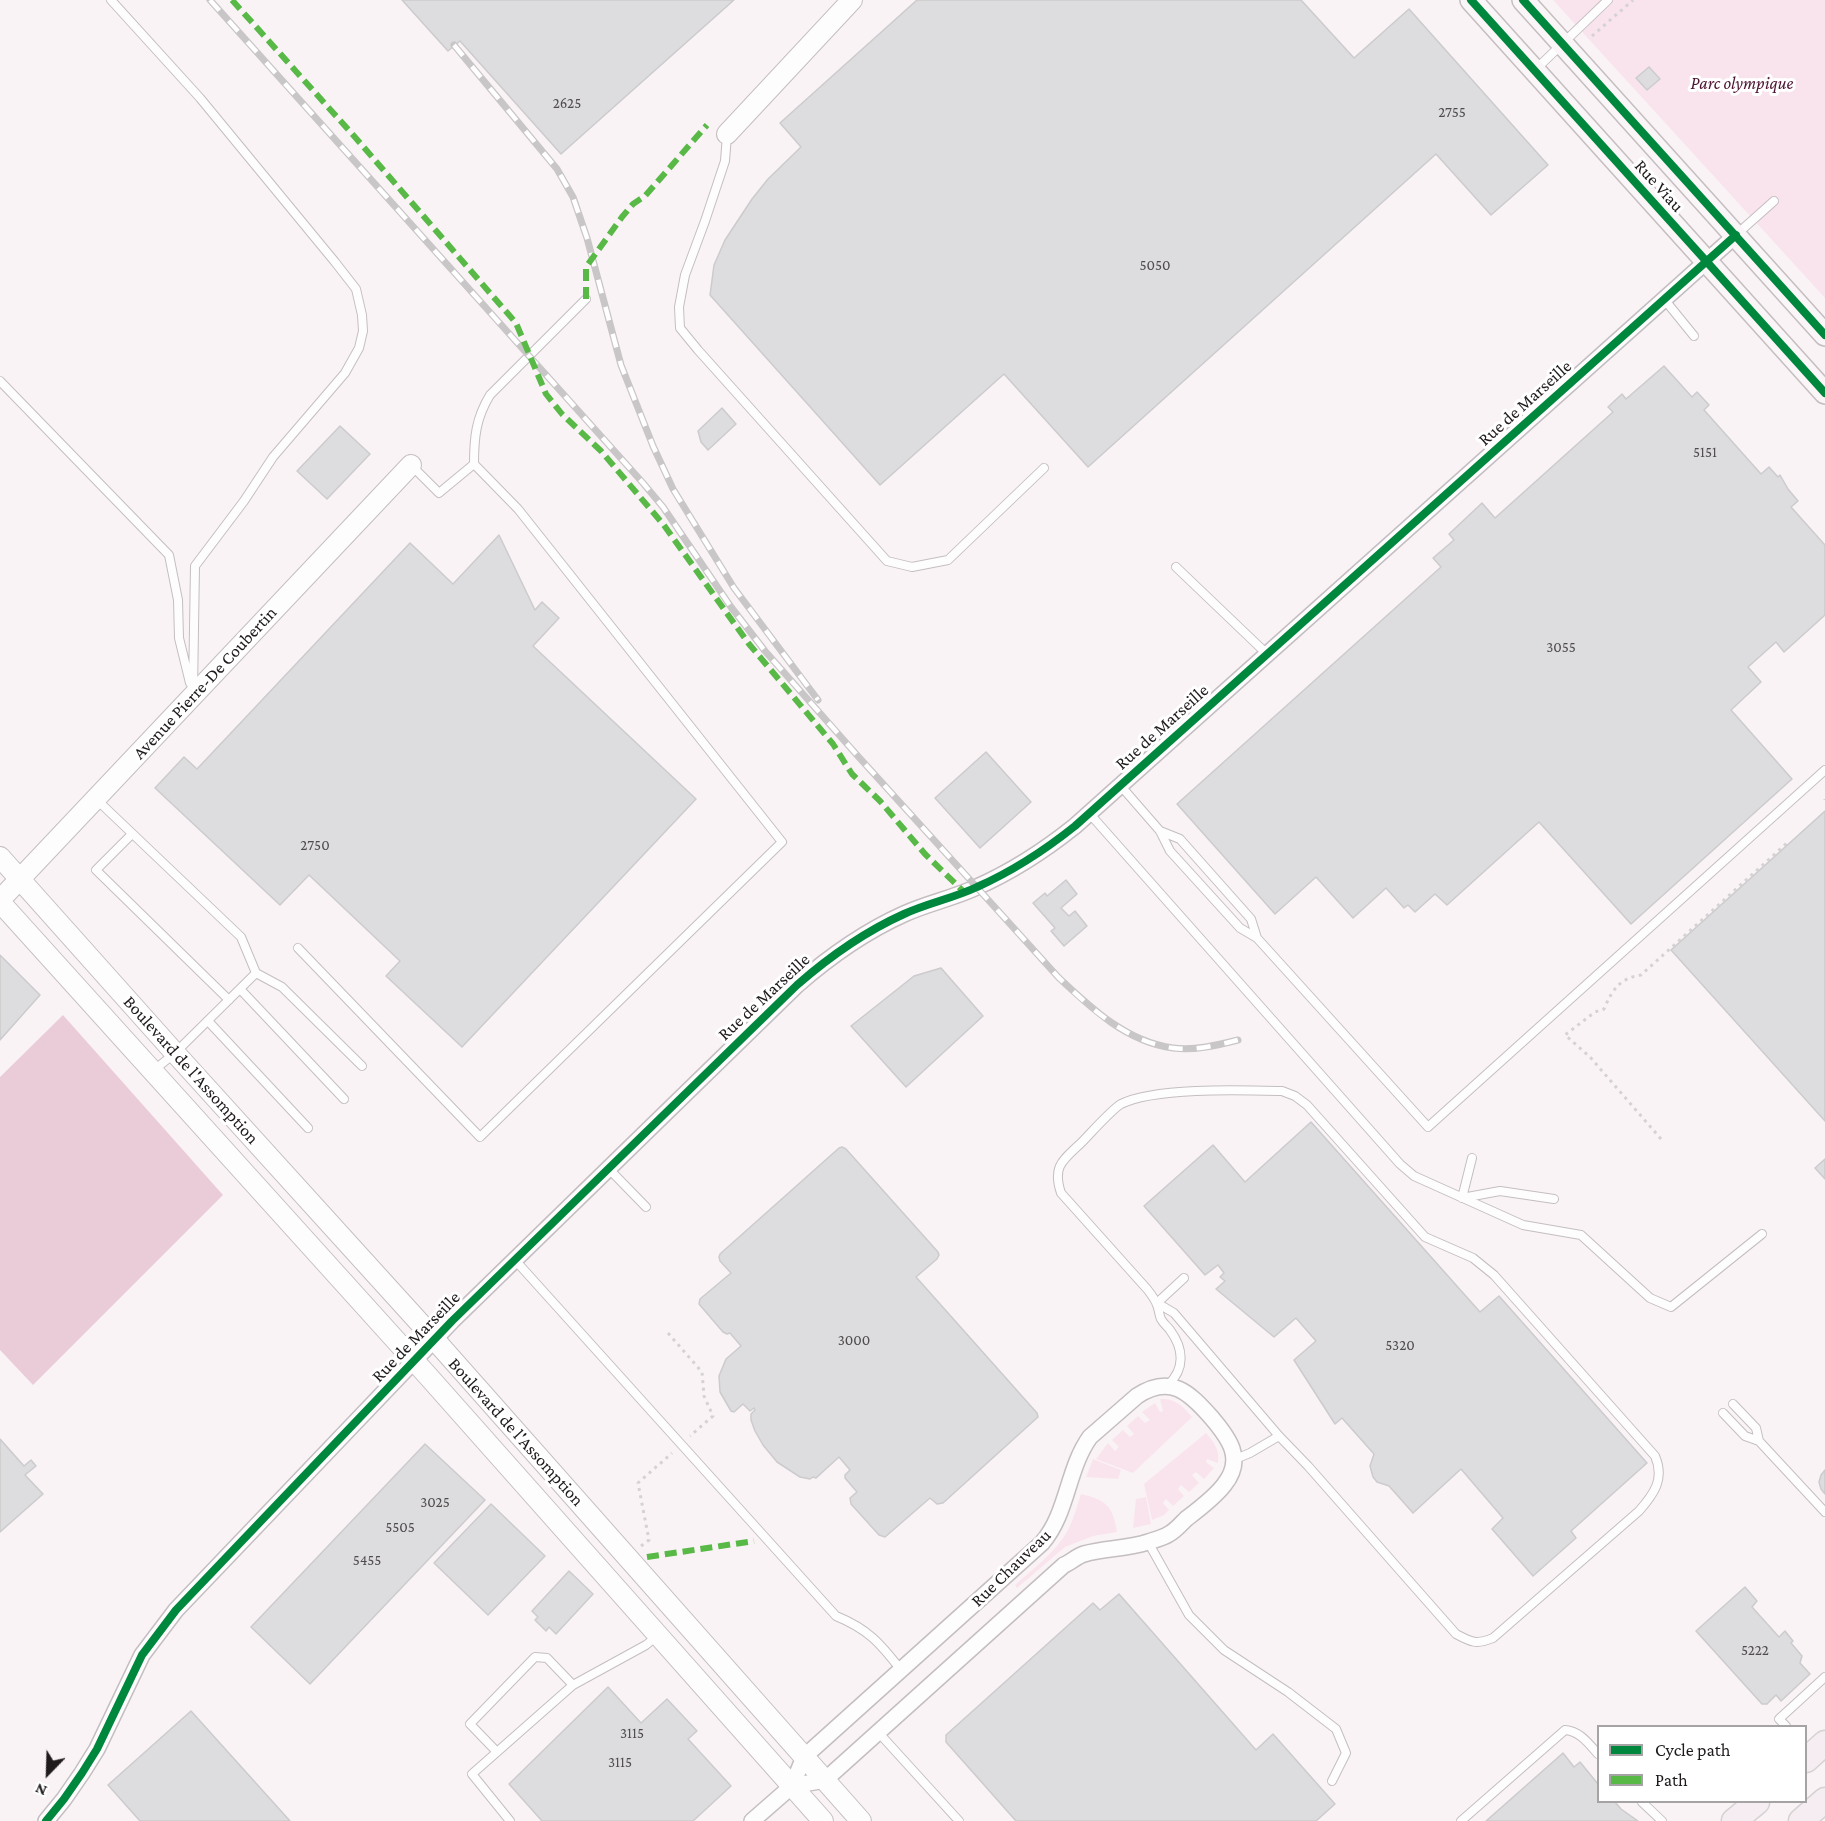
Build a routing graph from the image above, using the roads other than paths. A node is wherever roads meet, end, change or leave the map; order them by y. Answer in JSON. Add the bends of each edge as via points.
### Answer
{"nodes":[{"id":1,"x":111,"y":0,"type":"edge"},
{"id":2,"x":852,"y":0,"type":"edge"},
{"id":3,"x":1471,"y":0,"type":"edge"},
{"id":4,"x":1523,"y":0,"type":"edge"},
{"id":5,"x":1608,"y":0,"type":"edge"},
{"id":6,"x":1562,"y":44,"type":"junction"},
{"id":7,"x":1534,"y":71,"type":"junction"},
{"id":8,"x":727,"y":134,"type":"joint"},
{"id":9,"x":1774,"y":201,"type":"dead end"},
{"id":10,"x":1736,"y":235,"type":"junction"},
{"id":11,"x":1706,"y":261,"type":"junction"},
{"id":12,"x":586,"y":299,"type":"dead end"},
{"id":13,"x":1664,"y":300,"type":"junction"},
{"id":14,"x":1825,"y":335,"type":"edge"},
{"id":15,"x":1694,"y":336,"type":"dead end"},
{"id":16,"x":0,"y":381,"type":"edge"},
{"id":17,"x":1825,"y":393,"type":"edge"},
{"id":18,"x":474,"y":464,"type":"junction"},
{"id":19,"x":411,"y":465,"type":"joint"},
{"id":20,"x":1044,"y":468,"type":"dead end"},
{"id":21,"x":1176,"y":567,"type":"dead end"},
{"id":22,"x":1267,"y":654,"type":"junction"},
{"id":23,"x":193,"y":695,"type":"junction"},
{"id":24,"x":1825,"y":770,"type":"edge"},
{"id":25,"x":1120,"y":785,"type":"junction"},
{"id":26,"x":95,"y":799,"type":"junction"},
{"id":27,"x":1089,"y":813,"type":"junction"},
{"id":28,"x":1160,"y":831,"type":"junction"},
{"id":29,"x":132,"y":834,"type":"junction"},
{"id":30,"x":0,"y":857,"type":"edge"},
{"id":31,"x":20,"y":879,"type":"junction"},
{"id":32,"x":0,"y":901,"type":"edge"},
{"id":33,"x":1257,"y":938,"type":"junction"},
{"id":34,"x":298,"y":948,"type":"dead end"},
{"id":35,"x":256,"y":973,"type":"junction"},
{"id":36,"x":240,"y":989,"type":"junction"},
{"id":37,"x":229,"y":1000,"type":"junction"},
{"id":38,"x":208,"y":1020,"type":"junction"},
{"id":39,"x":175,"y":1053,"type":"junction"},
{"id":40,"x":362,"y":1066,"type":"dead end"},
{"id":41,"x":152,"y":1072,"type":"junction"},
{"id":42,"x":344,"y":1099,"type":"dead end"},
{"id":43,"x":308,"y":1128,"type":"dead end"},
{"id":44,"x":1472,"y":1158,"type":"dead end"},
{"id":45,"x":608,"y":1168,"type":"junction"},
{"id":46,"x":1462,"y":1198,"type":"junction"},
{"id":47,"x":1554,"y":1199,"type":"dead end"},
{"id":48,"x":646,"y":1207,"type":"dead end"},
{"id":49,"x":1762,"y":1234,"type":"dead end"},
{"id":50,"x":514,"y":1259,"type":"junction"},
{"id":51,"x":1184,"y":1278,"type":"dead end"},
{"id":52,"x":1157,"y":1303,"type":"junction"},
{"id":53,"x":434,"y":1339,"type":"junction"},
{"id":54,"x":414,"y":1360,"type":"junction"},
{"id":55,"x":1167,"y":1386,"type":"junction"},
{"id":56,"x":1733,"y":1404,"type":"dead end"},
{"id":57,"x":1723,"y":1413,"type":"dead end"},
{"id":58,"x":1279,"y":1436,"type":"junction"},
{"id":59,"x":1759,"y":1441,"type":"junction"},
{"id":60,"x":1233,"y":1460,"type":"junction"},
{"id":61,"x":1825,"y":1512,"type":"edge"},
{"id":62,"x":1148,"y":1542,"type":"junction"},
{"id":63,"x":658,"y":1635,"type":"junction"},
{"id":64,"x":901,"y":1670,"type":"junction"},
{"id":65,"x":1825,"y":1677,"type":"edge"},
{"id":66,"x":573,"y":1685,"type":"junction"},
{"id":67,"x":1785,"y":1725,"type":"edge"},
{"id":68,"x":878,"y":1732,"type":"junction"},
{"id":69,"x":497,"y":1752,"type":"junction"},
{"id":70,"x":1597,"y":1752,"type":"edge"},
{"id":71,"x":804,"y":1756,"type":"junction"},
{"id":72,"x":825,"y":1780,"type":"junction"},
{"id":73,"x":1332,"y":1781,"type":"dead end"},
{"id":74,"x":792,"y":1786,"type":"junction"},
{"id":75,"x":1825,"y":1800,"type":"edge"},
{"id":76,"x":1643,"y":1803,"type":"edge"},
{"id":77,"x":1756,"y":1803,"type":"edge"},
{"id":78,"x":46,"y":1821,"type":"edge"},
{"id":79,"x":510,"y":1821,"type":"edge"},
{"id":80,"x":752,"y":1821,"type":"edge"},
{"id":81,"x":823,"y":1821,"type":"edge"},
{"id":82,"x":861,"y":1821,"type":"edge"},
{"id":83,"x":959,"y":1821,"type":"edge"},
{"id":84,"x":1461,"y":1821,"type":"edge"},
{"id":85,"x":1662,"y":1821,"type":"edge"},
{"id":86,"x":1734,"y":1821,"type":"edge"},
{"id":87,"x":1802,"y":1821,"type":"edge"}],
"edges":[{"from":1,"to":23,"type":"lane","via":[[200,98],[335,262],[356,289],[362,315],[359,348],[345,373],[273,457],[195,566]]},
{"from":2,"to":8,"type":"street"},
{"from":3,"to":7,"type":"main road","name":"Rue Viau"},
{"from":4,"to":6,"type":"main road","name":"Rue Viau"},
{"from":5,"to":6,"type":"lane"},
{"from":6,"to":7,"type":"lane"},
{"from":6,"to":10,"type":"main road","name":"Rue Viau"},
{"from":7,"to":11,"type":"main road","name":"Rue Viau"},
{"from":8,"to":20,"type":"lane","via":[[725,161],[685,275],[680,327],[887,561],[912,567],[948,560]]},
{"from":9,"to":10,"type":"lane"},
{"from":10,"to":11,"type":"street","name":"Rue de Marseille"},
{"from":10,"to":14,"type":"main road","name":"Rue Viau"},
{"from":11,"to":13,"type":"street","name":"Rue de Marseille"},
{"from":11,"to":17,"type":"main road","name":"Rue Viau"},
{"from":12,"to":18,"type":"lane","via":[[490,395],[480,411]]},
{"from":13,"to":15,"type":"lane"},
{"from":13,"to":22,"type":"street","name":"Rue de Marseille"},
{"from":16,"to":23,"type":"lane","via":[[169,555],[178,600],[179,638]]},
{"from":18,"to":19,"type":"lane","via":[[439,493]]},
{"from":18,"to":34,"type":"lane","via":[[518,509],[782,842],[480,1137]]},
{"from":19,"to":23,"type":"street","name":"Avenue Pierre-De Coubertin"},
{"from":21,"to":22,"type":"lane"},
{"from":22,"to":25,"type":"street","name":"Rue de Marseille"},
{"from":23,"to":26,"type":"street","name":"Avenue Pierre-De Coubertin"},
{"from":24,"to":33,"type":"lane","via":[[1428,1127]]},
{"from":25,"to":27,"type":"street","name":"Rue de Marseille"},
{"from":25,"to":28,"type":"lane"},
{"from":26,"to":29,"type":"lane"},
{"from":26,"to":31,"type":"street","name":"Avenue Pierre-De Coubertin"},
{"from":27,"to":45,"type":"street","name":"Rue de Marseille","via":[[1053,844],[1005,873],[904,914],[837,952],[797,985]]},
{"from":27,"to":46,"type":"lane","via":[[1400,1164],[1414,1176]]},
{"from":28,"to":33,"type":"lane","via":[[1170,851],[1240,928]]},
{"from":28,"to":33,"type":"lane","via":[[1180,839],[1251,919]]},
{"from":29,"to":35,"type":"lane","via":[[241,937]]},
{"from":29,"to":37,"type":"lane","via":[[96,870]]},
{"from":30,"to":31,"type":"street","name":"Boulevard de l'Assomption"},
{"from":31,"to":32,"type":"street","name":"Avenue Pierre-De Coubertin"},
{"from":31,"to":39,"type":"street","name":"Boulevard de l'Assomption"},
{"from":32,"to":41,"type":"street","name":"Boulevard de l'Assomption"},
{"from":35,"to":36,"type":"lane"},
{"from":35,"to":40,"type":"lane","via":[[282,987]]},
{"from":36,"to":37,"type":"lane"},
{"from":36,"to":42,"type":"lane"},
{"from":37,"to":38,"type":"lane"},
{"from":38,"to":39,"type":"lane"},
{"from":38,"to":43,"type":"lane"},
{"from":39,"to":41,"type":"lane"},
{"from":39,"to":53,"type":"street","name":"Boulevard de l'Assomption"},
{"from":41,"to":54,"type":"street","name":"Boulevard de l'Assomption"},
{"from":44,"to":46,"type":"lane"},
{"from":45,"to":48,"type":"lane"},
{"from":45,"to":50,"type":"street","name":"Rue de Marseille"},
{"from":46,"to":47,"type":"lane","via":[[1500,1191]]},
{"from":46,"to":49,"type":"lane","via":[[1522,1225],[1581,1235],[1650,1298],[1671,1307]]},
{"from":50,"to":53,"type":"street","name":"Rue de Marseille"},
{"from":50,"to":64,"type":"lane","via":[[836,1616],[862,1628]]},
{"from":51,"to":52,"type":"lane"},
{"from":52,"to":55,"type":"lane","via":[[1161,1319],[1172,1332],[1182,1356],[1179,1371]]},
{"from":52,"to":58,"type":"lane","via":[[1174,1313]]},
{"from":52,"to":58,"type":"lane","via":[[1061,1193],[1057,1182],[1059,1163],[1120,1105],[1146,1096],[1282,1091],[1307,1105],[1425,1238],[1473,1258],[1494,1275],[1655,1456],[1660,1468],[1652,1497],[1639,1511],[1493,1638],[1483,1643],[1471,1642],[1456,1634]]},
{"from":53,"to":54,"type":"street","name":"Rue de Marseille"},
{"from":53,"to":71,"type":"street","name":"Boulevard de l'Assomption"},
{"from":54,"to":63,"type":"street","name":"Boulevard de l'Assomption"},
{"from":54,"to":78,"type":"street","name":"Rue de Marseille","via":[[171,1617],[142,1655],[97,1749]]},
{"from":55,"to":60,"type":"street","via":[[1190,1395],[1226,1434]]},
{"from":55,"to":64,"type":"street","name":"Rue Chauveau","via":[[1137,1396],[1090,1437],[1048,1536]]},
{"from":56,"to":59,"type":"lane","via":[[1756,1428]]},
{"from":57,"to":59,"type":"lane","via":[[1745,1437]]},
{"from":58,"to":60,"type":"lane"},
{"from":59,"to":61,"type":"lane"},
{"from":60,"to":62,"type":"street","name":"Rue Chauveau","via":[[1229,1478],[1217,1493],[1170,1534]]},
{"from":62,"to":68,"type":"street","name":"Rue Chauveau","via":[[1083,1554],[1064,1565]]},
{"from":62,"to":73,"type":"lane","via":[[1189,1615],[1224,1650],[1336,1729],[1346,1754]]},
{"from":63,"to":66,"type":"lane"},
{"from":63,"to":74,"type":"street","name":"Boulevard de l'Assomption"},
{"from":64,"to":71,"type":"street","name":"Rue Chauveau"},
{"from":65,"to":67,"type":"lane","via":[[1779,1719]]},
{"from":66,"to":69,"type":"lane"},
{"from":66,"to":69,"type":"lane","via":[[547,1658],[535,1657],[470,1724]]},
{"from":68,"to":72,"type":"street","name":"Rue Chauveau"},
{"from":68,"to":83,"type":"lane"},
{"from":69,"to":79,"type":"lane","via":[[472,1774]]},
{"from":70,"to":84,"type":"lane","via":[[1580,1735],[1565,1730]]},
{"from":71,"to":72,"type":"street","name":"Boulevard de l'Assomption"},
{"from":71,"to":74,"type":"street","name":"Rue Chauveau"},
{"from":72,"to":74,"type":"street"},
{"from":72,"to":82,"type":"street","name":"Boulevard de l'Assomption"},
{"from":74,"to":80,"type":"street","name":"Rue Chauveau"},
{"from":74,"to":81,"type":"street","name":"Boulevard de l'Assomption"},
{"from":75,"to":87,"type":"main road"},
{"from":76,"to":85,"type":"lane"},
{"from":77,"to":86,"type":"main road"}]}
